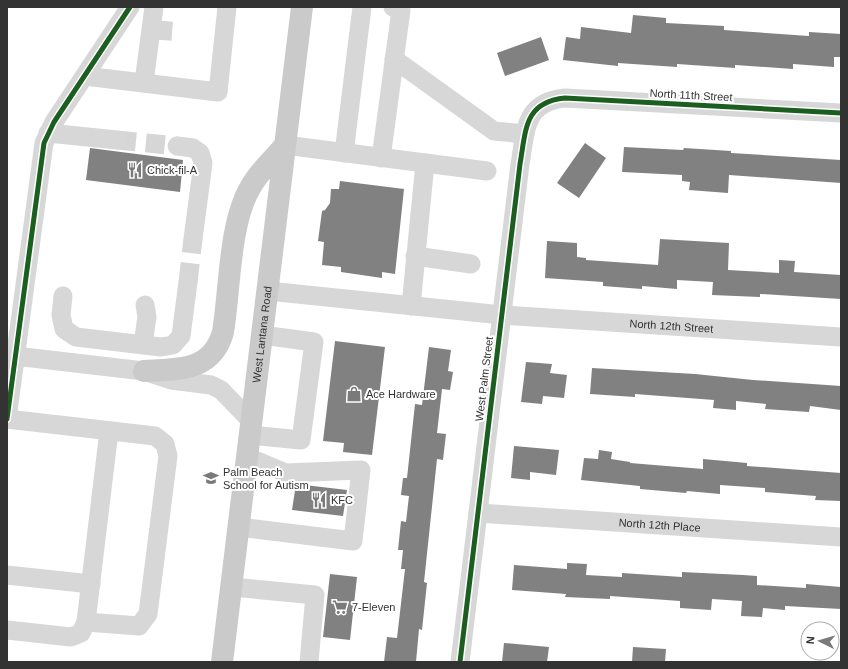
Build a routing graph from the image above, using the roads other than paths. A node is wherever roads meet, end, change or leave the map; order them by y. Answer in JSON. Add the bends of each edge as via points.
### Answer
{"nodes":[{"id":1,"x":130,"y":7,"type":"edge"},
{"id":2,"x":227,"y":7,"type":"edge"},
{"id":3,"x":302,"y":7,"type":"edge"},
{"id":4,"x":362,"y":7,"type":"edge"},
{"id":5,"x":394,"y":7,"type":"edge"},
{"id":6,"x":162,"y":9,"type":"edge"},
{"id":7,"x":162,"y":40,"type":"tunnel mouth"},
{"id":8,"x":394,"y":59,"type":"junction"},
{"id":9,"x":85,"y":76,"type":"junction"},
{"id":10,"x":144,"y":76,"type":"junction"},
{"id":11,"x":542,"y":104,"type":"joint"},
{"id":12,"x":841,"y":113,"type":"edge"},
{"id":13,"x":48,"y":132,"type":"junction"},
{"id":14,"x":525,"y":134,"type":"junction"},
{"id":15,"x":117,"y":140,"type":"tunnel mouth"},
{"id":16,"x":285,"y":145,"type":"junction"},
{"id":17,"x":177,"y":146,"type":"tunnel mouth"},
{"id":18,"x":344,"y":153,"type":"junction"},
{"id":19,"x":381,"y":158,"type":"junction"},
{"id":20,"x":425,"y":163,"type":"junction"},
{"id":21,"x":487,"y":171,"type":"dead end"},
{"id":22,"x":193,"y":239,"type":"tunnel mouth"},
{"id":23,"x":415,"y":256,"type":"junction"},
{"id":24,"x":471,"y":264,"type":"dead end"},
{"id":25,"x":188,"y":282,"type":"tunnel mouth"},
{"id":26,"x":268,"y":291,"type":"junction"},
{"id":27,"x":63,"y":296,"type":"dead end"},
{"id":28,"x":145,"y":305,"type":"dead end"},
{"id":29,"x":411,"y":306,"type":"junction"},
{"id":30,"x":502,"y":315,"type":"junction"},
{"id":31,"x":262,"y":335,"type":"junction"},
{"id":32,"x":841,"y":337,"type":"edge"},
{"id":33,"x":143,"y":344,"type":"junction"},
{"id":34,"x":15,"y":356,"type":"junction"},
{"id":35,"x":144,"y":371,"type":"junction"},
{"id":36,"x":7,"y":419,"type":"edge"},
{"id":37,"x":251,"y":429,"type":"junction"},
{"id":38,"x":109,"y":431,"type":"junction"},
{"id":39,"x":247,"y":456,"type":"junction"},
{"id":40,"x":478,"y":513,"type":"junction"},
{"id":41,"x":239,"y":527,"type":"junction"},
{"id":42,"x":841,"y":537,"type":"edge"},
{"id":43,"x":7,"y":575,"type":"edge"},
{"id":44,"x":91,"y":584,"type":"junction"},
{"id":45,"x":232,"y":586,"type":"junction"},
{"id":46,"x":86,"y":622,"type":"junction"},
{"id":47,"x":7,"y":630,"type":"edge"},
{"id":48,"x":222,"y":662,"type":"edge"},
{"id":49,"x":309,"y":662,"type":"edge"},
{"id":50,"x":460,"y":662,"type":"edge"}],
"edges":[{"from":1,"to":9,"type":"street"},
{"from":2,"to":10,"type":"street","via":[[218,92]]},
{"from":3,"to":16,"type":"main road","name":"West Lantana Road"},
{"from":4,"to":18,"type":"street"},
{"from":5,"to":8,"type":"street","via":[[401,10]]},
{"from":6,"to":10,"type":"street"},
{"from":7,"to":10,"type":"street","via":[[160,59]]},
{"from":8,"to":14,"type":"street","via":[[494,131]]},
{"from":8,"to":19,"type":"street"},
{"from":9,"to":10,"type":"street"},
{"from":9,"to":13,"type":"street"},
{"from":11,"to":12,"type":"street","name":"North 11th Street","via":[[553,99],[565,98]]},
{"from":11,"to":14,"type":"street","name":"West Palm Street","via":[[532,113],[526,124]]},
{"from":13,"to":15,"type":"street"},
{"from":13,"to":34,"type":"street","via":[[40,162]]},
{"from":14,"to":30,"type":"street","name":"West Palm Street"},
{"from":16,"to":18,"type":"street"},
{"from":16,"to":26,"type":"main road","name":"West Lantana Road"},
{"from":16,"to":35,"type":"main road","via":[[250,186],[240,210],[235,230],[223,332],[218,347],[210,357],[191,366]]},
{"from":17,"to":22,"type":"street","via":[[193,148],[200,153],[203,163]]},
{"from":18,"to":19,"type":"street"},
{"from":19,"to":20,"type":"street"},
{"from":20,"to":21,"type":"street"},
{"from":20,"to":23,"type":"street"},
{"from":23,"to":24,"type":"street"},
{"from":23,"to":29,"type":"street"},
{"from":25,"to":33,"type":"street","via":[[181,336],[173,345]]},
{"from":26,"to":29,"type":"street","name":"North 12th Street"},
{"from":26,"to":31,"type":"main road","name":"West Lantana Road"},
{"from":27,"to":33,"type":"street","via":[[61,315],[64,328],[76,337]]},
{"from":28,"to":33,"type":"street","via":[[147,317]]},
{"from":29,"to":30,"type":"street","name":"North 12th Street"},
{"from":30,"to":32,"type":"street","name":"North 12th Street"},
{"from":30,"to":40,"type":"street","name":"West Palm Street"},
{"from":31,"to":37,"type":"main road","name":"West Lantana Road"},
{"from":31,"to":37,"type":"street","via":[[314,342],[301,440]]},
{"from":34,"to":35,"type":"street"},
{"from":34,"to":36,"type":"street"},
{"from":35,"to":37,"type":"street","via":[[171,380],[217,388]]},
{"from":36,"to":38,"type":"street"},
{"from":37,"to":39,"type":"main road","name":"West Lantana Road"},
{"from":38,"to":44,"type":"street"},
{"from":38,"to":46,"type":"street","via":[[155,436],[165,444],[168,456],[148,614],[139,626]]},
{"from":39,"to":41,"type":"main road","name":"West Lantana Road"},
{"from":39,"to":41,"type":"street","via":[[286,473],[361,470],[353,541]]},
{"from":40,"to":42,"type":"street","name":"North 12th Place"},
{"from":40,"to":50,"type":"street","name":"West Palm Street"},
{"from":41,"to":45,"type":"main road","name":"West Lantana Road"},
{"from":43,"to":44,"type":"street"},
{"from":44,"to":46,"type":"street"},
{"from":45,"to":48,"type":"main road","name":"West Lantana Road"},
{"from":45,"to":49,"type":"street","via":[[315,595]]},
{"from":46,"to":47,"type":"street","via":[[81,632],[71,637]]}]}
